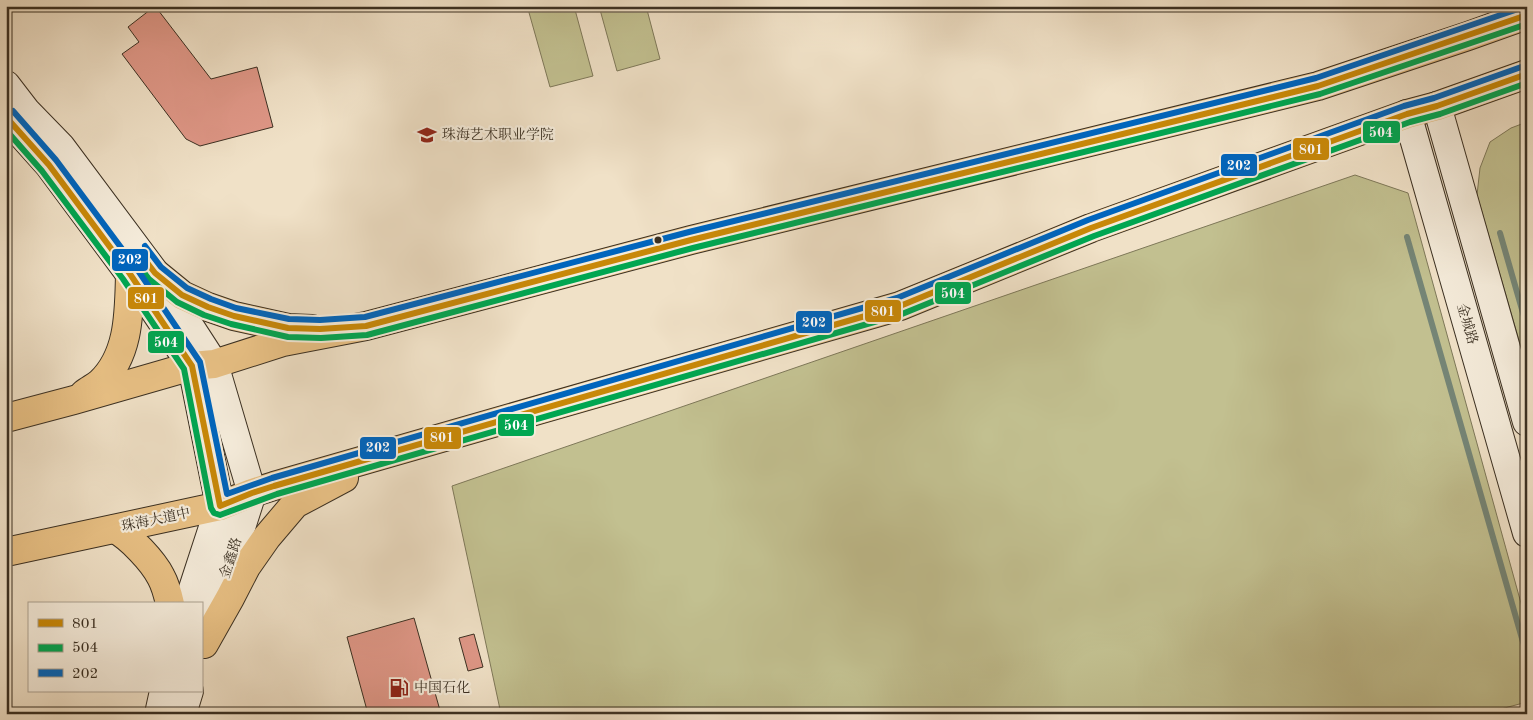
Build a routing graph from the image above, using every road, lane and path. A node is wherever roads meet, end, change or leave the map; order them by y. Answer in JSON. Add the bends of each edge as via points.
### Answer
{"nodes":[{"id":1,"x":1527,"y":15,"type":"edge"},
{"id":2,"x":1527,"y":74,"type":"edge"},
{"id":3,"x":6,"y":85,"type":"edge"},
{"id":4,"x":1437,"y":106,"type":"junction"},
{"id":5,"x":1407,"y":114,"type":"junction"},
{"id":6,"x":6,"y":117,"type":"edge"},
{"id":7,"x":142,"y":273,"type":"junction"},
{"id":8,"x":366,"y":326,"type":"junction"},
{"id":9,"x":203,"y":365,"type":"junction"},
{"id":10,"x":74,"y":400,"type":"junction"},
{"id":11,"x":6,"y":418,"type":"edge"},
{"id":12,"x":1527,"y":422,"type":"edge"},
{"id":13,"x":403,"y":448,"type":"junction"},
{"id":14,"x":252,"y":493,"type":"junction"},
{"id":15,"x":220,"y":506,"type":"junction"},
{"id":16,"x":115,"y":529,"type":"junction"},
{"id":17,"x":1527,"y":533,"type":"edge"},
{"id":18,"x":6,"y":552,"type":"edge"},
{"id":19,"x":170,"y":602,"type":"edge"},
{"id":20,"x":189,"y":602,"type":"edge"},
{"id":21,"x":202,"y":648,"type":"edge"},
{"id":22,"x":164,"y":692,"type":"edge"},
{"id":23,"x":189,"y":692,"type":"edge"},
{"id":24,"x":159,"y":714,"type":"edge"},
{"id":25,"x":182,"y":714,"type":"edge"}],
"edges":[{"from":1,"to":8,"type":"highway","via":[[1318,86],[691,240]]},
{"from":2,"to":4,"type":"highway","name":"珠海大道中"},
{"from":3,"to":7,"type":"street","via":[[61,147]]},
{"from":4,"to":5,"type":"highway","name":"珠海大道中"},
{"from":4,"to":12,"type":"street"},
{"from":5,"to":13,"type":"highway","name":"珠海大道中","via":[[1091,228],[900,306]]},
{"from":5,"to":17,"type":"street","name":"金城路"},
{"from":6,"to":7,"type":"street"},
{"from":7,"to":8,"type":"highway","via":[[182,295],[234,316],[288,328]]},
{"from":7,"to":9,"type":"street"},
{"from":7,"to":10,"type":"highway","via":[[129,311],[121,352],[112,369],[99,384]]},
{"from":8,"to":9,"type":"highway","via":[[283,342]]},
{"from":9,"to":10,"type":"highway"},
{"from":9,"to":14,"type":"street"},
{"from":9,"to":15,"type":"street"},
{"from":10,"to":11,"type":"highway"},
{"from":13,"to":14,"type":"highway","name":"珠海大道中"},
{"from":13,"to":21,"type":"highway","via":[[295,504],[246,567]]},
{"from":14,"to":15,"type":"highway","name":"珠海大道中"},
{"from":14,"to":21,"type":"street","name":"金鑫路"},
{"from":15,"to":16,"type":"highway","name":"珠海大道中"},
{"from":15,"to":20,"type":"street","name":"金鑫路"},
{"from":16,"to":18,"type":"highway","name":"珠海大道中"},
{"from":16,"to":19,"type":"highway","via":[[144,554],[161,576]]},
{"from":22,"to":24,"type":"street"},
{"from":23,"to":25,"type":"street"}]}
